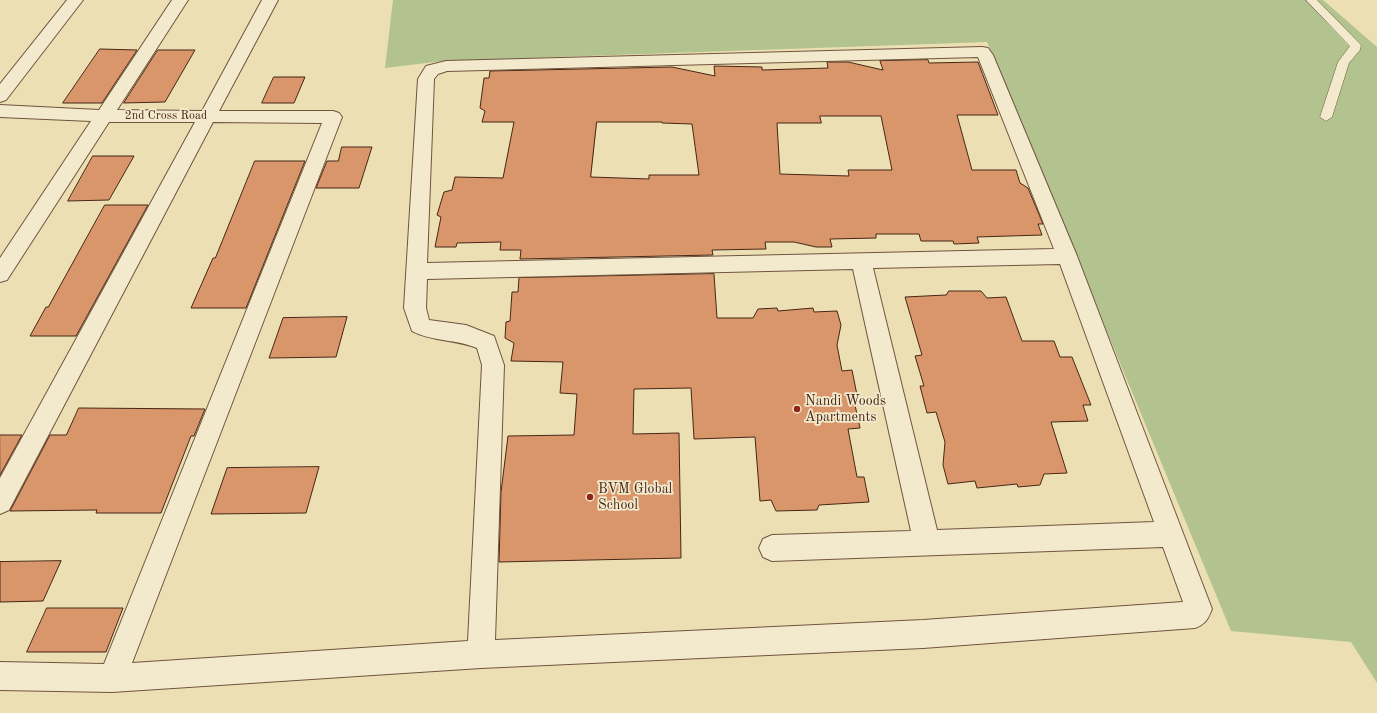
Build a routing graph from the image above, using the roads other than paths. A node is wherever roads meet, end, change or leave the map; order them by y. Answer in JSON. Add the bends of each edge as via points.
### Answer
{"nodes":[{"id":1,"x":75,"y":0,"type":"edge"},
{"id":2,"x":180,"y":0,"type":"edge"},
{"id":3,"x":270,"y":0,"type":"edge"},
{"id":4,"x":1310,"y":0,"type":"edge"},
{"id":5,"x":0,"y":96,"type":"edge"},
{"id":6,"x":0,"y":111,"type":"edge"},
{"id":7,"x":104,"y":116,"type":"junction"},
{"id":8,"x":209,"y":116,"type":"junction"},
{"id":9,"x":1326,"y":117,"type":"dead end"},
{"id":10,"x":1067,"y":256,"type":"junction"},
{"id":11,"x":861,"y":261,"type":"junction"},
{"id":12,"x":417,"y":271,"type":"junction"},
{"id":13,"x":0,"y":274,"type":"edge"},
{"id":14,"x":0,"y":502,"type":"edge"},
{"id":15,"x":1170,"y":534,"type":"junction"},
{"id":16,"x":927,"y":543,"type":"junction"},
{"id":17,"x":772,"y":548,"type":"dead end"},
{"id":18,"x":481,"y":654,"type":"junction"},
{"id":19,"x":0,"y":676,"type":"edge"},
{"id":20,"x":112,"y":678,"type":"junction"}],
"edges":[{"from":1,"to":5,"type":"street"},
{"from":2,"to":7,"type":"street"},
{"from":3,"to":8,"type":"street"},
{"from":4,"to":9,"type":"lane","via":[[1356,45],[1344,62]]},
{"from":6,"to":7,"type":"street","name":"2nd Cross Road"},
{"from":7,"to":8,"type":"street","name":"2nd Cross Road"},
{"from":7,"to":13,"type":"street"},
{"from":8,"to":14,"type":"street"},
{"from":8,"to":20,"type":"street","name":"2nd Cross Road","via":[[333,117]]},
{"from":10,"to":11,"type":"street"},
{"from":10,"to":12,"type":"street","via":[[985,55],[977,52],[446,66],[432,70],[426,79]]},
{"from":10,"to":15,"type":"street"},
{"from":11,"to":12,"type":"street"},
{"from":11,"to":16,"type":"street"},
{"from":12,"to":18,"type":"street","via":[[415,308],[420,325],[430,330],[466,334],[486,342],[494,365]]},
{"from":15,"to":16,"type":"street"},
{"from":15,"to":18,"type":"street","via":[[1199,609],[1195,615],[923,634]]},
{"from":16,"to":17,"type":"street"},
{"from":18,"to":20,"type":"street"},
{"from":19,"to":20,"type":"street"}]}
